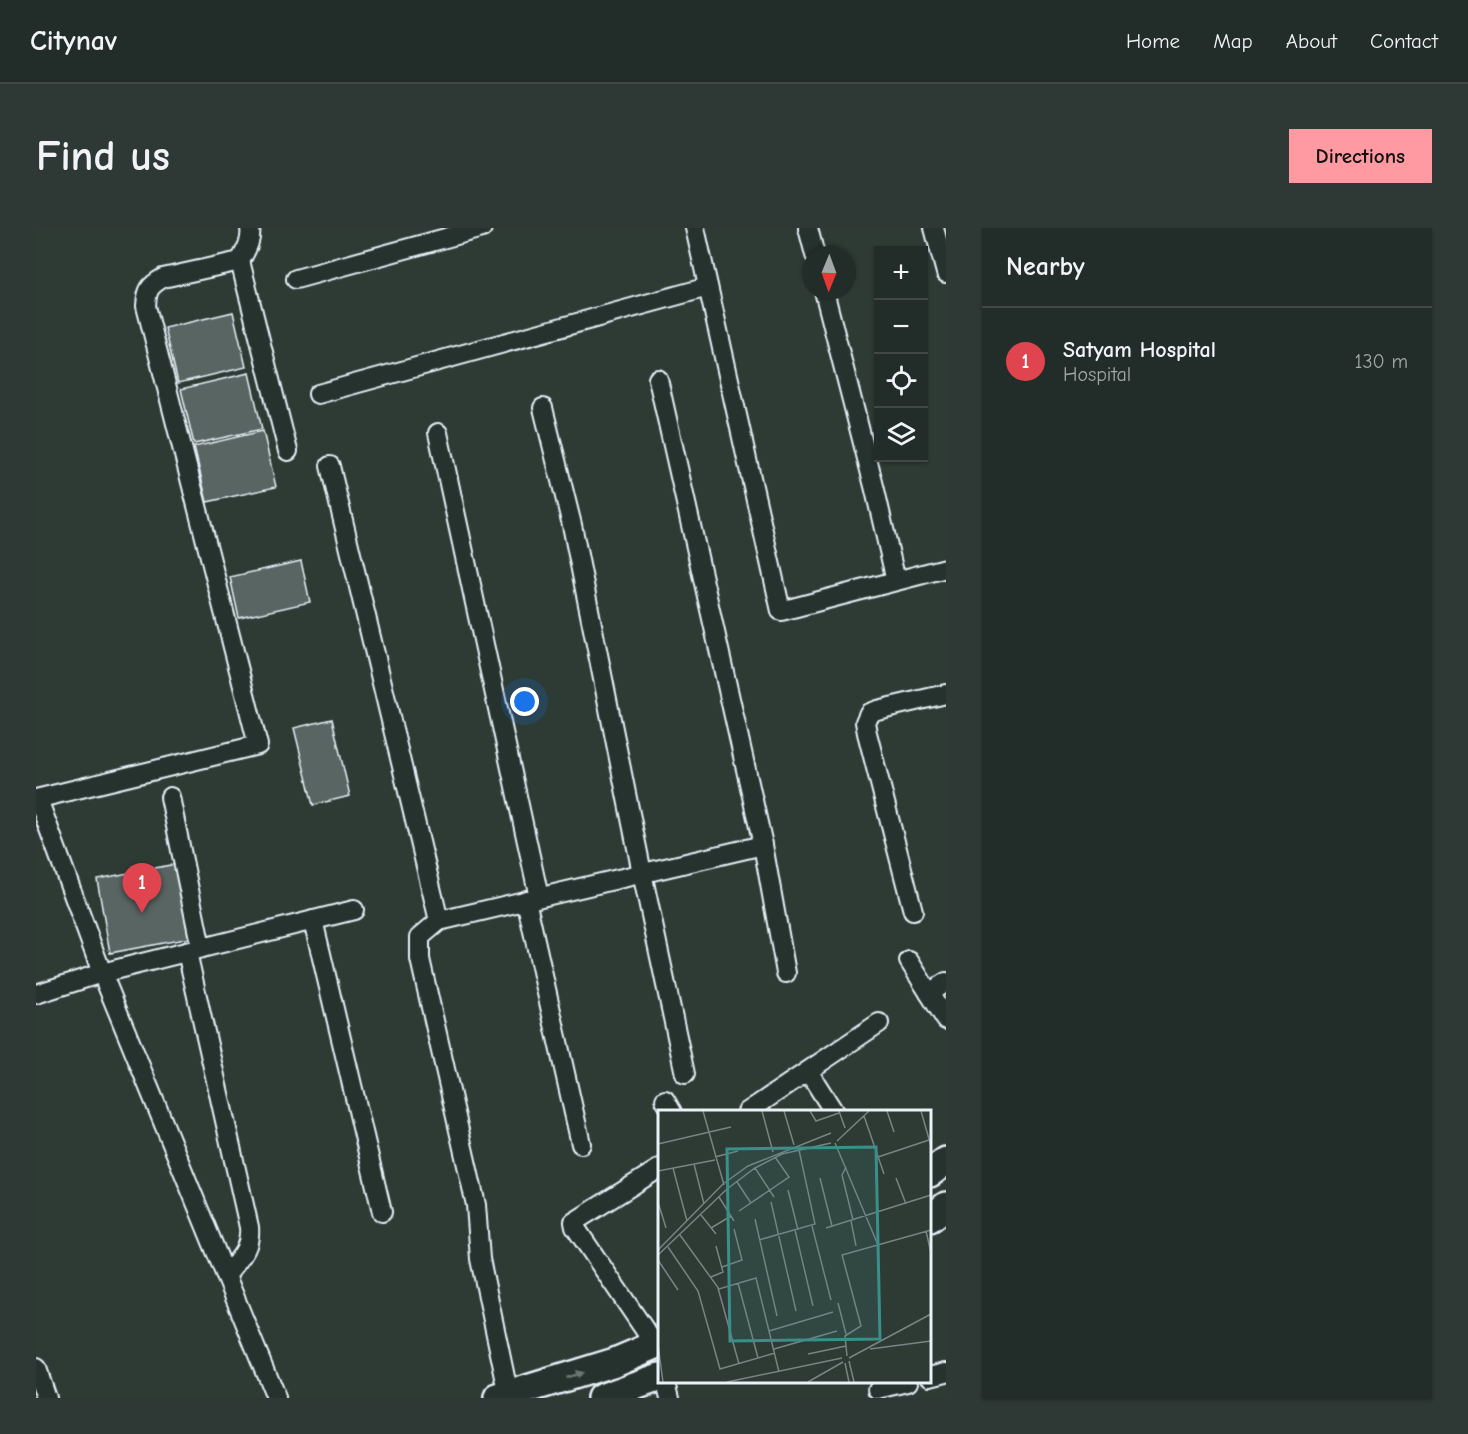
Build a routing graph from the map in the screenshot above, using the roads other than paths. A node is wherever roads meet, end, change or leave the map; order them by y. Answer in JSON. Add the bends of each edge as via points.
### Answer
{"nodes":[{"id":1,"x":250,"y":228,"type":"edge"},
{"id":2,"x":482,"y":228,"type":"edge"},
{"id":3,"x":694,"y":228,"type":"edge"},
{"id":4,"x":808,"y":228,"type":"edge"},
{"id":5,"x":934,"y":228,"type":"edge"},
{"id":6,"x":813,"y":246,"type":"edge"},
{"id":7,"x":240,"y":261,"type":"junction"},
{"id":8,"x":946,"y":273,"type":"edge"},
{"id":9,"x":296,"y":279,"type":"dead end"},
{"id":10,"x":708,"y":287,"type":"junction"},
{"id":11,"x":826,"y":300,"type":"edge"},
{"id":12,"x":658,"y":379,"type":"dead end"},
{"id":13,"x":318,"y":394,"type":"dead end"},
{"id":14,"x":543,"y":408,"type":"dead end"},
{"id":15,"x":438,"y":433,"type":"dead end"},
{"id":16,"x":288,"y":452,"type":"dead end"},
{"id":17,"x":330,"y":466,"type":"dead end"},
{"id":18,"x":946,"y":568,"type":"edge"},
{"id":19,"x":896,"y":581,"type":"junction"},
{"id":20,"x":946,"y":694,"type":"edge"},
{"id":21,"x":170,"y":797,"type":"dead end"},
{"id":22,"x":37,"y":799,"type":"edge"},
{"id":23,"x":763,"y":845,"type":"junction"},
{"id":24,"x":642,"y":873,"type":"junction"},
{"id":25,"x":532,"y":899,"type":"junction"},
{"id":26,"x":354,"y":910,"type":"dead end"},
{"id":27,"x":914,"y":911,"type":"dead end"},
{"id":28,"x":313,"y":920,"type":"junction"},
{"id":29,"x":440,"y":921,"type":"junction"},
{"id":30,"x":194,"y":950,"type":"junction"},
{"id":31,"x":909,"y":961,"type":"dead end"},
{"id":32,"x":102,"y":973,"type":"junction"},
{"id":33,"x":786,"y":973,"type":"dead end"},
{"id":34,"x":946,"y":982,"type":"edge"},
{"id":35,"x":929,"y":993,"type":"junction"},
{"id":36,"x":36,"y":994,"type":"edge"},
{"id":37,"x":946,"y":1020,"type":"edge"},
{"id":38,"x":879,"y":1023,"type":"dead end"},
{"id":39,"x":808,"y":1071,"type":"junction"},
{"id":40,"x":685,"y":1074,"type":"dead end"},
{"id":41,"x":750,"y":1110,"type":"edge"},
{"id":42,"x":833,"y":1110,"type":"edge"},
{"id":43,"x":581,"y":1144,"type":"dead end"},
{"id":44,"x":946,"y":1161,"type":"edge"},
{"id":45,"x":658,"y":1169,"type":"edge"},
{"id":46,"x":931,"y":1172,"type":"edge"},
{"id":47,"x":946,"y":1206,"type":"edge"},
{"id":48,"x":382,"y":1212,"type":"dead end"},
{"id":49,"x":931,"y":1217,"type":"edge"},
{"id":50,"x":226,"y":1276,"type":"junction"},
{"id":51,"x":657,"y":1344,"type":"edge"},
{"id":52,"x":36,"y":1368,"type":"edge"},
{"id":53,"x":946,"y":1372,"type":"edge"},
{"id":54,"x":931,"y":1376,"type":"edge"},
{"id":55,"x":658,"y":1378,"type":"edge"},
{"id":56,"x":666,"y":1383,"type":"edge"},
{"id":57,"x":904,"y":1383,"type":"edge"},
{"id":58,"x":878,"y":1389,"type":"dead end"},
{"id":59,"x":503,"y":1397,"type":"edge"},
{"id":60,"x":46,"y":1398,"type":"edge"},
{"id":61,"x":276,"y":1398,"type":"edge"},
{"id":62,"x":601,"y":1398,"type":"edge"},
{"id":63,"x":670,"y":1398,"type":"edge"}],
"edges":[{"from":1,"to":7,"type":"street","via":[[251,237]]},
{"from":2,"to":9,"type":"street"},
{"from":3,"to":10,"type":"street"},
{"from":4,"to":6,"type":"street"},
{"from":5,"to":8,"type":"street"},
{"from":7,"to":16,"type":"street"},
{"from":7,"to":22,"type":"street","via":[[164,278],[147,292],[146,306],[258,745]]},
{"from":10,"to":13,"type":"street"},
{"from":10,"to":19,"type":"street","via":[[781,611]]},
{"from":11,"to":19,"type":"street"},
{"from":12,"to":23,"type":"street"},
{"from":14,"to":24,"type":"street","via":[[572,525]]},
{"from":15,"to":25,"type":"street"},
{"from":17,"to":29,"type":"street"},
{"from":18,"to":19,"type":"street"},
{"from":20,"to":27,"type":"street","via":[[877,710],[869,713],[865,722]]},
{"from":21,"to":30,"type":"street"},
{"from":22,"to":32,"type":"street"},
{"from":23,"to":24,"type":"street"},
{"from":23,"to":33,"type":"street"},
{"from":24,"to":25,"type":"street"},
{"from":24,"to":40,"type":"street"},
{"from":25,"to":29,"type":"street"},
{"from":25,"to":43,"type":"street"},
{"from":26,"to":28,"type":"street"},
{"from":28,"to":30,"type":"street"},
{"from":28,"to":48,"type":"street"},
{"from":29,"to":59,"type":"street","via":[[420,937],[420,959],[476,1206],[480,1259]]},
{"from":30,"to":32,"type":"street"},
{"from":30,"to":50,"type":"street","via":[[249,1227],[247,1248]]},
{"from":31,"to":35,"type":"street"},
{"from":32,"to":36,"type":"street"},
{"from":32,"to":50,"type":"street"},
{"from":34,"to":35,"type":"street"},
{"from":35,"to":37,"type":"street"},
{"from":38,"to":39,"type":"street"},
{"from":39,"to":41,"type":"street"},
{"from":39,"to":42,"type":"street"},
{"from":44,"to":46,"type":"main road"},
{"from":45,"to":51,"type":"street","via":[[574,1222]]},
{"from":47,"to":49,"type":"main road"},
{"from":50,"to":61,"type":"street"},
{"from":59,"to":51,"type":"main road","one_way":true,"via":[[615,1362]]},
{"from":52,"to":60,"type":"street"},
{"from":53,"to":54,"type":"street"},
{"from":55,"to":62,"type":"main road"},
{"from":56,"to":63,"type":"street"},
{"from":57,"to":58,"type":"street"}]}
